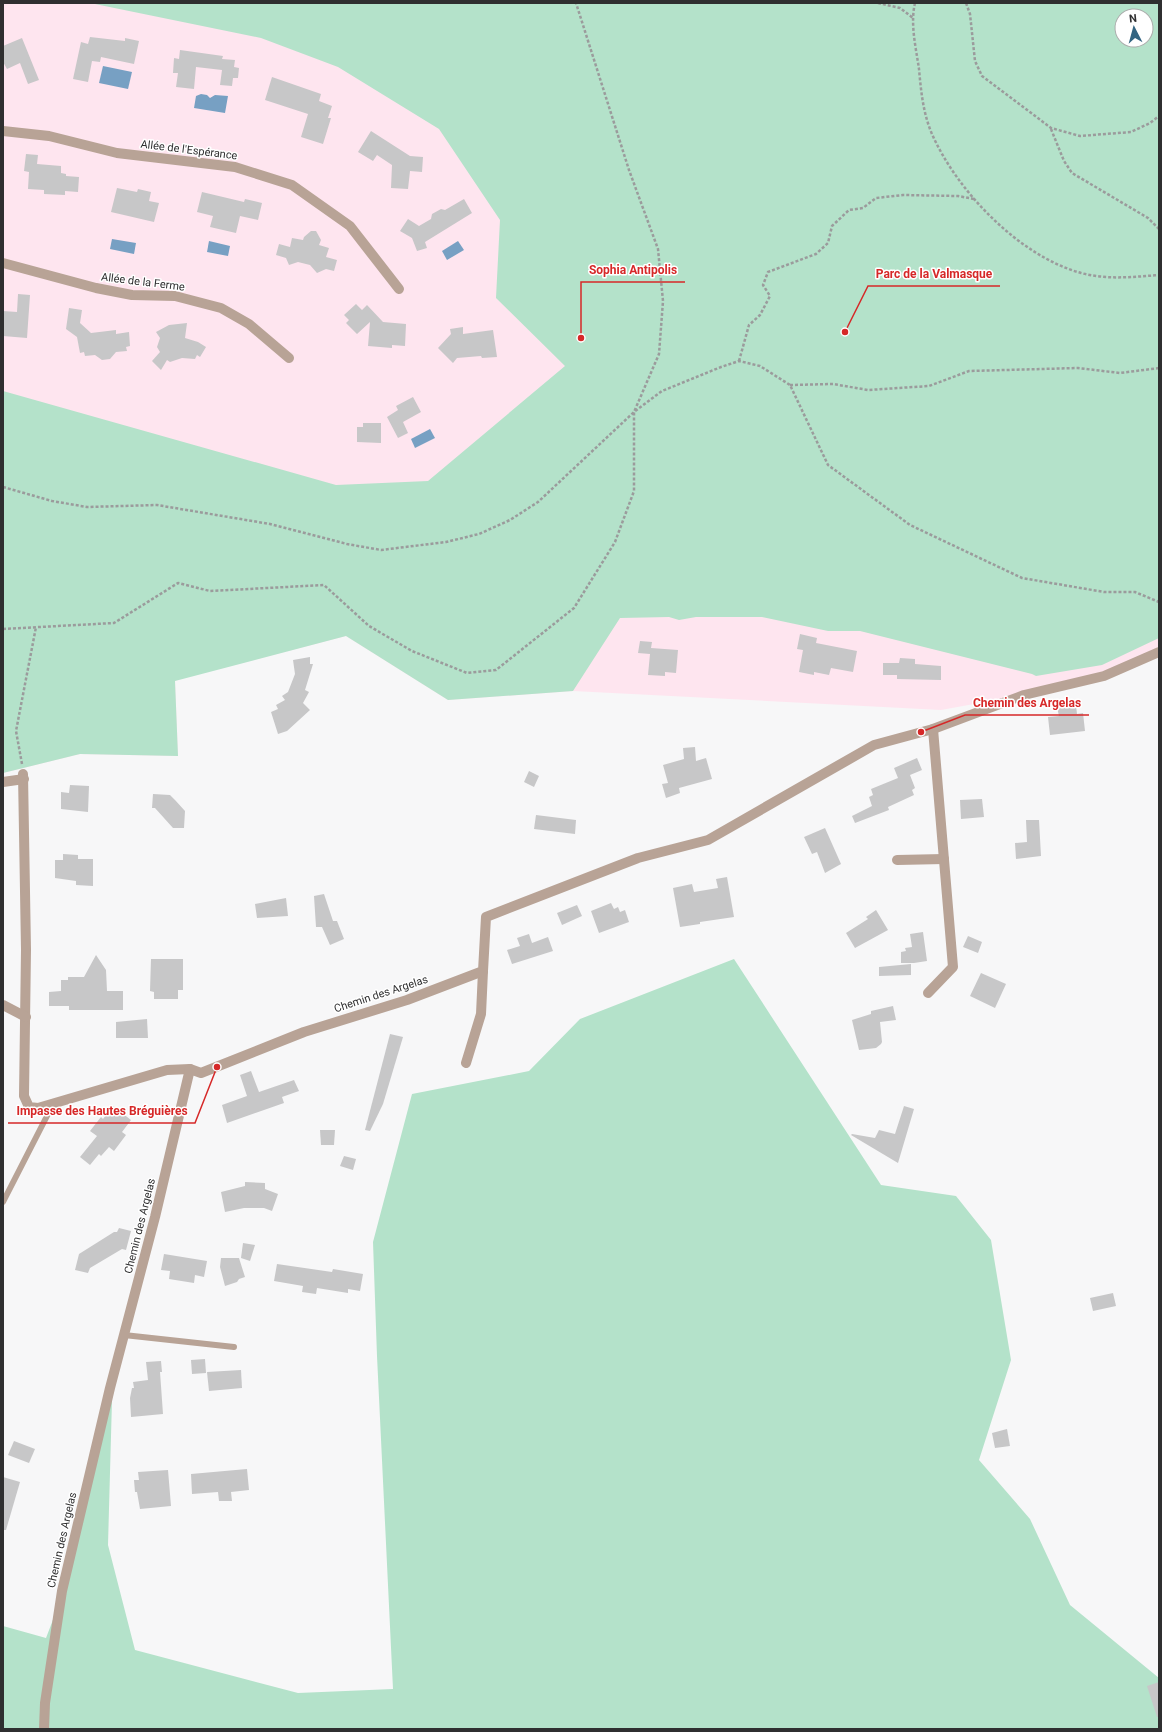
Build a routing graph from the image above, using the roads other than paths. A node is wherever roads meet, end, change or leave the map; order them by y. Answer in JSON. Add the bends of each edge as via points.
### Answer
{"nodes":[{"id":1,"x":3,"y":131,"type":"edge"},
{"id":2,"x":3,"y":263,"type":"edge"},
{"id":3,"x":399,"y":289,"type":"dead end"},
{"id":4,"x":289,"y":358,"type":"dead end"},
{"id":5,"x":1159,"y":652,"type":"edge"},
{"id":6,"x":933,"y":729,"type":"junction"},
{"id":7,"x":3,"y":782,"type":"edge"},
{"id":8,"x":944,"y":858,"type":"junction"},
{"id":9,"x":897,"y":860,"type":"dead end"},
{"id":10,"x":483,"y":971,"type":"junction"},
{"id":11,"x":928,"y":993,"type":"dead end"},
{"id":12,"x":3,"y":1005,"type":"edge"},
{"id":13,"x":26,"y":1017,"type":"junction"},
{"id":14,"x":466,"y":1063,"type":"dead end"},
{"id":15,"x":190,"y":1069,"type":"junction"},
{"id":16,"x":47,"y":1106,"type":"junction"},
{"id":17,"x":3,"y":1202,"type":"edge"},
{"id":18,"x":124,"y":1335,"type":"junction"},
{"id":19,"x":234,"y":1347,"type":"dead end"},
{"id":20,"x":44,"y":1729,"type":"edge"}],
"edges":[{"from":1,"to":3,"type":"street","name":"Allée de l'Espérance","via":[[49,136],[117,153],[234,167],[292,185],[350,226]]},
{"from":2,"to":4,"type":"street","name":"Allée de la Ferme","via":[[96,288],[132,294],[175,296],[221,308],[249,324]]},
{"from":5,"to":6,"type":"street","via":[[1104,676],[1024,696]]},
{"from":6,"to":8,"type":"street"},
{"from":6,"to":10,"type":"street","via":[[874,745],[708,840],[638,858],[486,917]]},
{"from":7,"to":13,"type":"street","via":[[24,777]]},
{"from":8,"to":9,"type":"street"},
{"from":8,"to":11,"type":"street","via":[[954,967]]},
{"from":10,"to":14,"type":"street","via":[[481,1014]]},
{"from":10,"to":15,"type":"street","name":"Chemin des Argelas","via":[[407,1000],[304,1032],[201,1073]]},
{"from":12,"to":13,"type":"street"},
{"from":13,"to":16,"type":"street","via":[[24,1096],[29,1107]]},
{"from":15,"to":16,"type":"street","via":[[167,1070]]},
{"from":15,"to":18,"type":"street","name":"Chemin des Argelas"},
{"from":16,"to":17,"type":"lane","via":[[48,1114]]},
{"from":18,"to":19,"type":"lane"},
{"from":18,"to":20,"type":"street","name":"Chemin des Argelas","via":[[62,1591],[45,1703]]}]}
